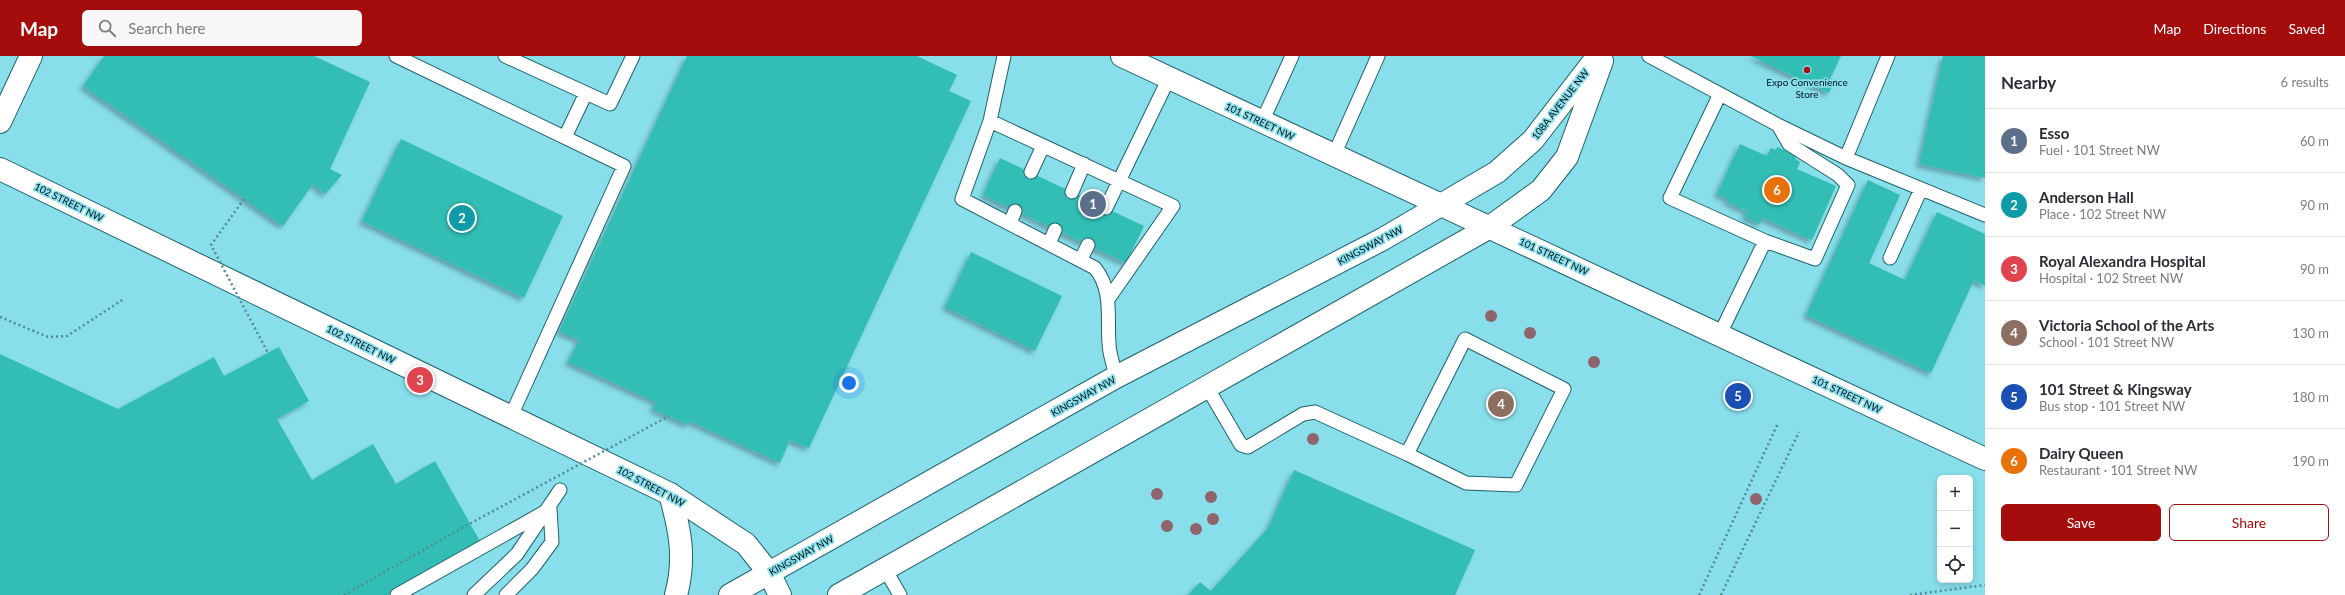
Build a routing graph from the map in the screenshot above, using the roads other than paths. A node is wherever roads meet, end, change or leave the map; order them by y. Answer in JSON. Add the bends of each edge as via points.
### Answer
{"nodes":[{"id":1,"x":31,"y":56,"type":"edge"},
{"id":2,"x":396,"y":56,"type":"edge"},
{"id":3,"x":505,"y":56,"type":"edge"},
{"id":4,"x":633,"y":56,"type":"edge"},
{"id":5,"x":1004,"y":56,"type":"edge"},
{"id":6,"x":1122,"y":56,"type":"edge"},
{"id":7,"x":1292,"y":56,"type":"edge"},
{"id":8,"x":1378,"y":56,"type":"edge"},
{"id":9,"x":1598,"y":56,"type":"edge"},
{"id":10,"x":1604,"y":56,"type":"edge"},
{"id":11,"x":1649,"y":56,"type":"edge"},
{"id":12,"x":1888,"y":56,"type":"edge"},
{"id":13,"x":1169,"y":78,"type":"junction"},
{"id":14,"x":586,"y":93,"type":"junction"},
{"id":15,"x":1720,"y":94,"type":"junction"},
{"id":16,"x":990,"y":121,"type":"junction"},
{"id":17,"x":0,"y":122,"type":"edge"},
{"id":18,"x":1262,"y":122,"type":"junction"},
{"id":19,"x":1778,"y":125,"type":"junction"},
{"id":20,"x":565,"y":137,"type":"junction"},
{"id":21,"x":1043,"y":146,"type":"junction"},
{"id":22,"x":1334,"y":155,"type":"junction"},
{"id":23,"x":1846,"y":158,"type":"junction"},
{"id":24,"x":1084,"y":164,"type":"junction"},
{"id":25,"x":0,"y":169,"type":"edge"},
{"id":26,"x":1031,"y":172,"type":"dead end"},
{"id":27,"x":1119,"y":180,"type":"junction"},
{"id":28,"x":1921,"y":189,"type":"junction"},
{"id":29,"x":1072,"y":192,"type":"dead end"},
{"id":30,"x":1441,"y":204,"type":"junction"},
{"id":31,"x":1106,"y":208,"type":"dead end"},
{"id":32,"x":1015,"y":210,"type":"dead end"},
{"id":33,"x":1985,"y":215,"type":"edge"},
{"id":34,"x":1010,"y":223,"type":"junction"},
{"id":35,"x":1490,"y":227,"type":"junction"},
{"id":36,"x":1055,"y":230,"type":"dead end"},
{"id":37,"x":1764,"y":241,"type":"junction"},
{"id":38,"x":1049,"y":244,"type":"junction"},
{"id":39,"x":1088,"y":245,"type":"dead end"},
{"id":40,"x":1890,"y":258,"type":"dead end"},
{"id":41,"x":1081,"y":259,"type":"junction"},
{"id":42,"x":1108,"y":298,"type":"junction"},
{"id":43,"x":1720,"y":334,"type":"junction"},
{"id":44,"x":1116,"y":377,"type":"junction"},
{"id":45,"x":1207,"y":387,"type":"junction"},
{"id":46,"x":511,"y":416,"type":"junction"},
{"id":47,"x":1407,"y":454,"type":"junction"},
{"id":48,"x":1985,"y":459,"type":"edge"},
{"id":49,"x":560,"y":490,"type":"dead end"},
{"id":50,"x":670,"y":494,"type":"junction"},
{"id":51,"x":550,"y":509,"type":"junction"},
{"id":52,"x":885,"y":568,"type":"junction"},
{"id":53,"x":769,"y":573,"type":"junction"},
{"id":54,"x":397,"y":595,"type":"edge"},
{"id":55,"x":474,"y":595,"type":"edge"},
{"id":56,"x":506,"y":595,"type":"edge"},
{"id":57,"x":676,"y":595,"type":"edge"},
{"id":58,"x":730,"y":595,"type":"edge"},
{"id":59,"x":780,"y":595,"type":"edge"},
{"id":60,"x":839,"y":595,"type":"edge"},
{"id":61,"x":900,"y":595,"type":"edge"}],
"edges":[{"from":1,"to":17,"type":"main road"},
{"from":2,"to":20,"type":"lane"},
{"from":3,"to":14,"type":"lane"},
{"from":4,"to":14,"type":"lane","via":[[610,104]]},
{"from":5,"to":16,"type":"lane"},
{"from":6,"to":13,"type":"main road","name":"101 STREET NW"},
{"from":7,"to":18,"type":"lane"},
{"from":8,"to":22,"type":"lane"},
{"from":9,"to":30,"type":"main road","name":"108A AVENUE NW","via":[[1533,140],[1497,172]]},
{"from":10,"to":35,"type":"main road","name":"108A AVENUE NW","via":[[1567,157],[1541,190]]},
{"from":11,"to":15,"type":"lane"},
{"from":12,"to":23,"type":"lane"},
{"from":13,"to":18,"type":"main road","name":"101 STREET NW"},
{"from":13,"to":27,"type":"lane"},
{"from":14,"to":20,"type":"lane"},
{"from":15,"to":19,"type":"lane"},
{"from":15,"to":37,"type":"lane","via":[[1670,198]]},
{"from":16,"to":21,"type":"lane"},
{"from":16,"to":34,"type":"lane","via":[[962,199]]},
{"from":18,"to":22,"type":"main road","name":"101 STREET NW"},
{"from":19,"to":23,"type":"lane"},
{"from":19,"to":37,"type":"lane","via":[[1789,144],[1838,175],[1848,185],[1815,259]]},
{"from":20,"to":46,"type":"lane","via":[[624,166]]},
{"from":21,"to":24,"type":"lane"},
{"from":21,"to":26,"type":"lane"},
{"from":22,"to":30,"type":"main road","name":"101 STREET NW"},
{"from":23,"to":28,"type":"lane"},
{"from":24,"to":27,"type":"lane"},
{"from":24,"to":29,"type":"lane"},
{"from":25,"to":46,"type":"main road","name":"102 STREET NW"},
{"from":27,"to":31,"type":"lane"},
{"from":27,"to":42,"type":"lane","via":[[1173,206]]},
{"from":28,"to":33,"type":"lane"},
{"from":28,"to":40,"type":"lane"},
{"from":30,"to":35,"type":"main road","name":"101 STREET NW"},
{"from":30,"to":44,"type":"main road","name":"KINGSWAY NW","via":[[1383,239]]},
{"from":32,"to":34,"type":"lane"},
{"from":34,"to":38,"type":"lane"},
{"from":35,"to":43,"type":"main road","name":"101 STREET NW"},
{"from":35,"to":45,"type":"main road"},
{"from":36,"to":38,"type":"lane"},
{"from":37,"to":43,"type":"lane"},
{"from":38,"to":41,"type":"lane"},
{"from":39,"to":41,"type":"lane"},
{"from":41,"to":42,"type":"lane","via":[[1095,268],[1103,278]]},
{"from":42,"to":44,"type":"lane","via":[[1109,345]]},
{"from":43,"to":48,"type":"main road","name":"101 STREET NW"},
{"from":44,"to":53,"type":"main road","name":"KINGSWAY NW"},
{"from":45,"to":47,"type":"lane","via":[[1241,445],[1248,447],[1303,414],[1315,412]]},
{"from":45,"to":52,"type":"main road"},
{"from":46,"to":50,"type":"main road","name":"102 STREET NW"},
{"from":47,"to":47,"type":"lane","via":[[1465,339],[1564,389],[1516,485],[1466,483]]},
{"from":49,"to":51,"type":"lane"},
{"from":50,"to":53,"type":"main road","name":"102 STREET NW","via":[[746,544]]},
{"from":50,"to":57,"type":"main road","via":[[679,524],[682,549]]},
{"from":51,"to":54,"type":"lane"},
{"from":51,"to":55,"type":"lane","via":[[517,554]]},
{"from":51,"to":56,"type":"lane","via":[[552,542],[532,569]]},
{"from":52,"to":60,"type":"main road"},
{"from":52,"to":61,"type":"lane"},
{"from":53,"to":58,"type":"main road","name":"KINGSWAY NW"},
{"from":53,"to":59,"type":"main road","name":"102 STREET NW"}]}
